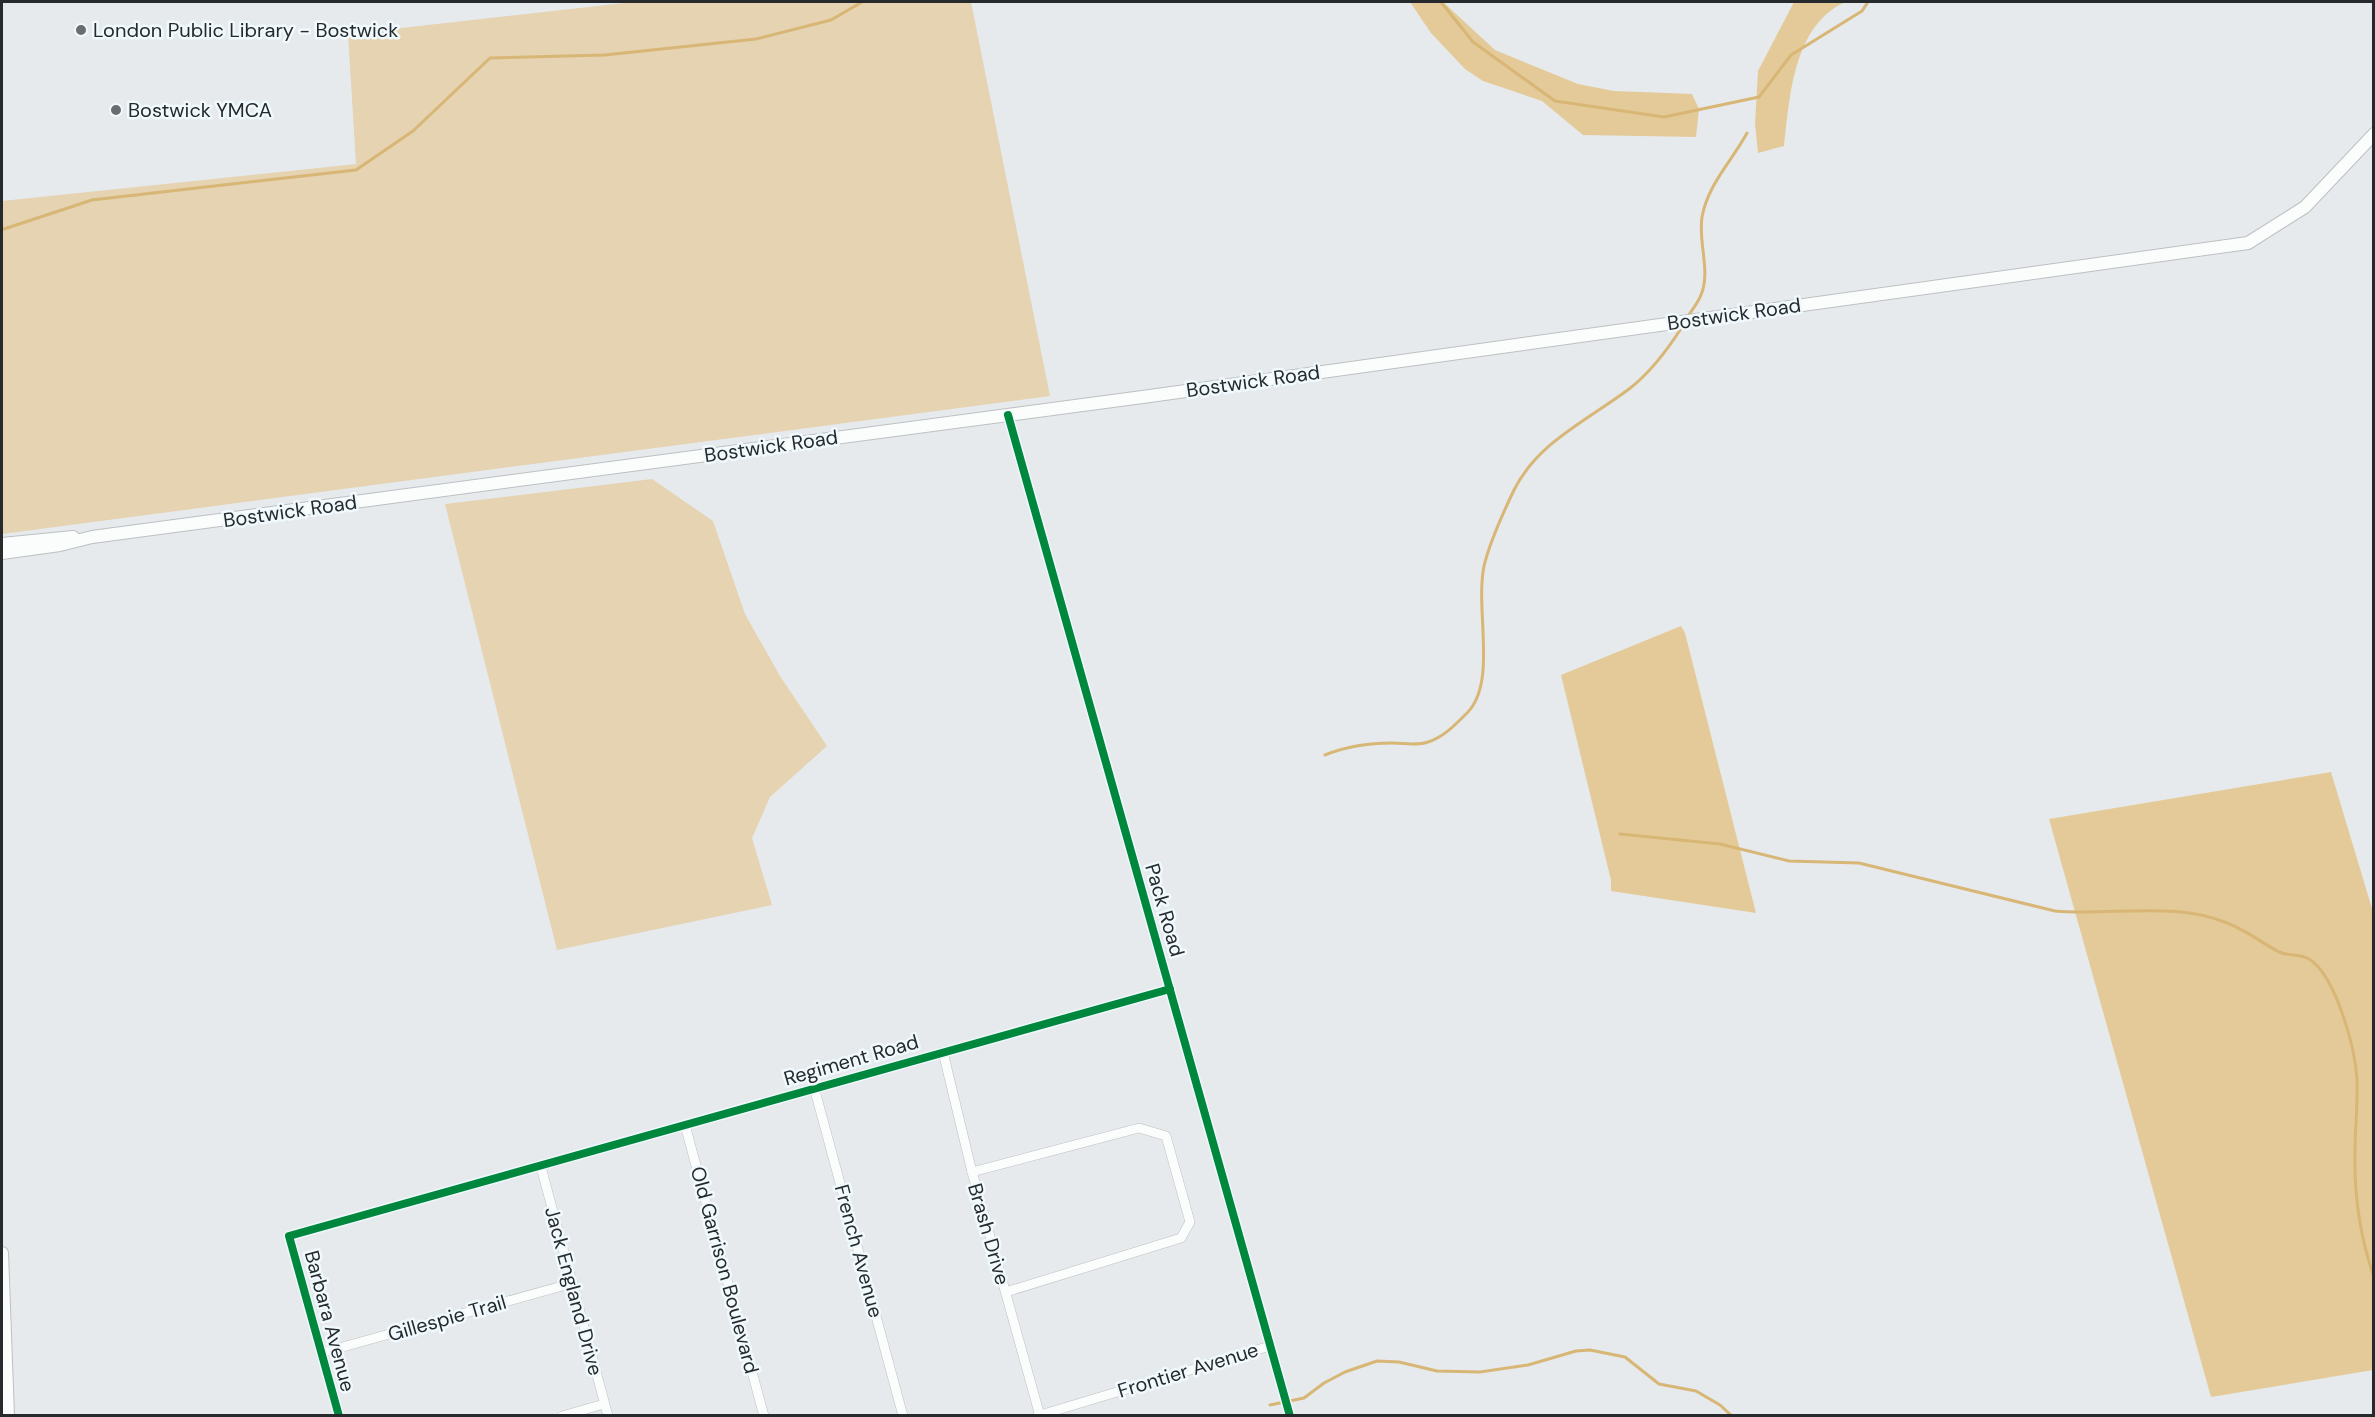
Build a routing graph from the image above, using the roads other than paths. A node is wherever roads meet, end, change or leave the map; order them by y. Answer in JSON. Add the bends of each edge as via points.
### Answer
{"nodes":[{"id":1,"x":2373,"y":134,"type":"edge"},
{"id":2,"x":1008,"y":415,"type":"junction"},
{"id":3,"x":92,"y":537,"type":"junction"},
{"id":4,"x":2,"y":544,"type":"edge"},
{"id":5,"x":2,"y":553,"type":"edge"},
{"id":6,"x":1170,"y":989,"type":"junction"},
{"id":7,"x":943,"y":1052,"type":"junction"},
{"id":8,"x":814,"y":1087,"type":"junction"},
{"id":9,"x":685,"y":1125,"type":"junction"},
{"id":10,"x":540,"y":1167,"type":"junction"},
{"id":11,"x":972,"y":1172,"type":"junction"},
{"id":12,"x":289,"y":1236,"type":"joint"},
{"id":13,"x":2,"y":1253,"type":"edge"},
{"id":14,"x":573,"y":1283,"type":"junction"},
{"id":15,"x":1006,"y":1292,"type":"junction"},
{"id":16,"x":1270,"y":1346,"type":"junction"},
{"id":17,"x":321,"y":1353,"type":"junction"},
{"id":18,"x":604,"y":1404,"type":"junction"},
{"id":19,"x":1039,"y":1415,"type":"edge"},
{"id":20,"x":8,"y":1416,"type":"edge"},
{"id":21,"x":339,"y":1416,"type":"edge"},
{"id":22,"x":562,"y":1416,"type":"edge"},
{"id":23,"x":608,"y":1416,"type":"edge"},
{"id":24,"x":764,"y":1416,"type":"edge"},
{"id":25,"x":903,"y":1416,"type":"edge"},
{"id":26,"x":1290,"y":1416,"type":"edge"}],
"edges":[{"from":1,"to":2,"type":"main road","name":"Bostwick Road","via":[[2305,207],[2248,243]]},
{"from":2,"to":3,"type":"main road","name":"Bostwick Road"},
{"from":2,"to":6,"type":"street","name":"Pack Road"},
{"from":3,"to":4,"type":"main road","name":"Bostwick Road"},
{"from":3,"to":5,"type":"main road","name":"Bostwick Road"},
{"from":6,"to":7,"type":"street","name":"Regiment Road"},
{"from":6,"to":16,"type":"street","name":"Pack Road"},
{"from":7,"to":8,"type":"street","name":"Regiment Road"},
{"from":7,"to":11,"type":"street","name":"Brash Drive"},
{"from":8,"to":9,"type":"street","name":"Regiment Road"},
{"from":8,"to":25,"type":"street","name":"French Avenue"},
{"from":9,"to":10,"type":"street","name":"Regiment Road"},
{"from":9,"to":24,"type":"street","name":"Old Garrison Boulevard"},
{"from":10,"to":12,"type":"street","name":"Regiment Road"},
{"from":10,"to":14,"type":"street","name":"Jack England Drive"},
{"from":11,"to":15,"type":"street","name":"Brash Drive"},
{"from":11,"to":15,"type":"street","via":[[1139,1128],[1166,1136],[1190,1222],[1181,1238]]},
{"from":12,"to":17,"type":"street","name":"Barbara Avenue"},
{"from":13,"to":20,"type":"main road"},
{"from":14,"to":17,"type":"street","name":"Gillespie Trail"},
{"from":14,"to":18,"type":"street","name":"Jack England Drive"},
{"from":15,"to":19,"type":"street","name":"Brash Drive"},
{"from":16,"to":19,"type":"street","name":"Frontier Avenue"},
{"from":16,"to":26,"type":"street","name":"Pack Road"},
{"from":17,"to":21,"type":"street","name":"Barbara Avenue"},
{"from":18,"to":22,"type":"street"},
{"from":18,"to":23,"type":"street","name":"Jack England Drive"}]}
